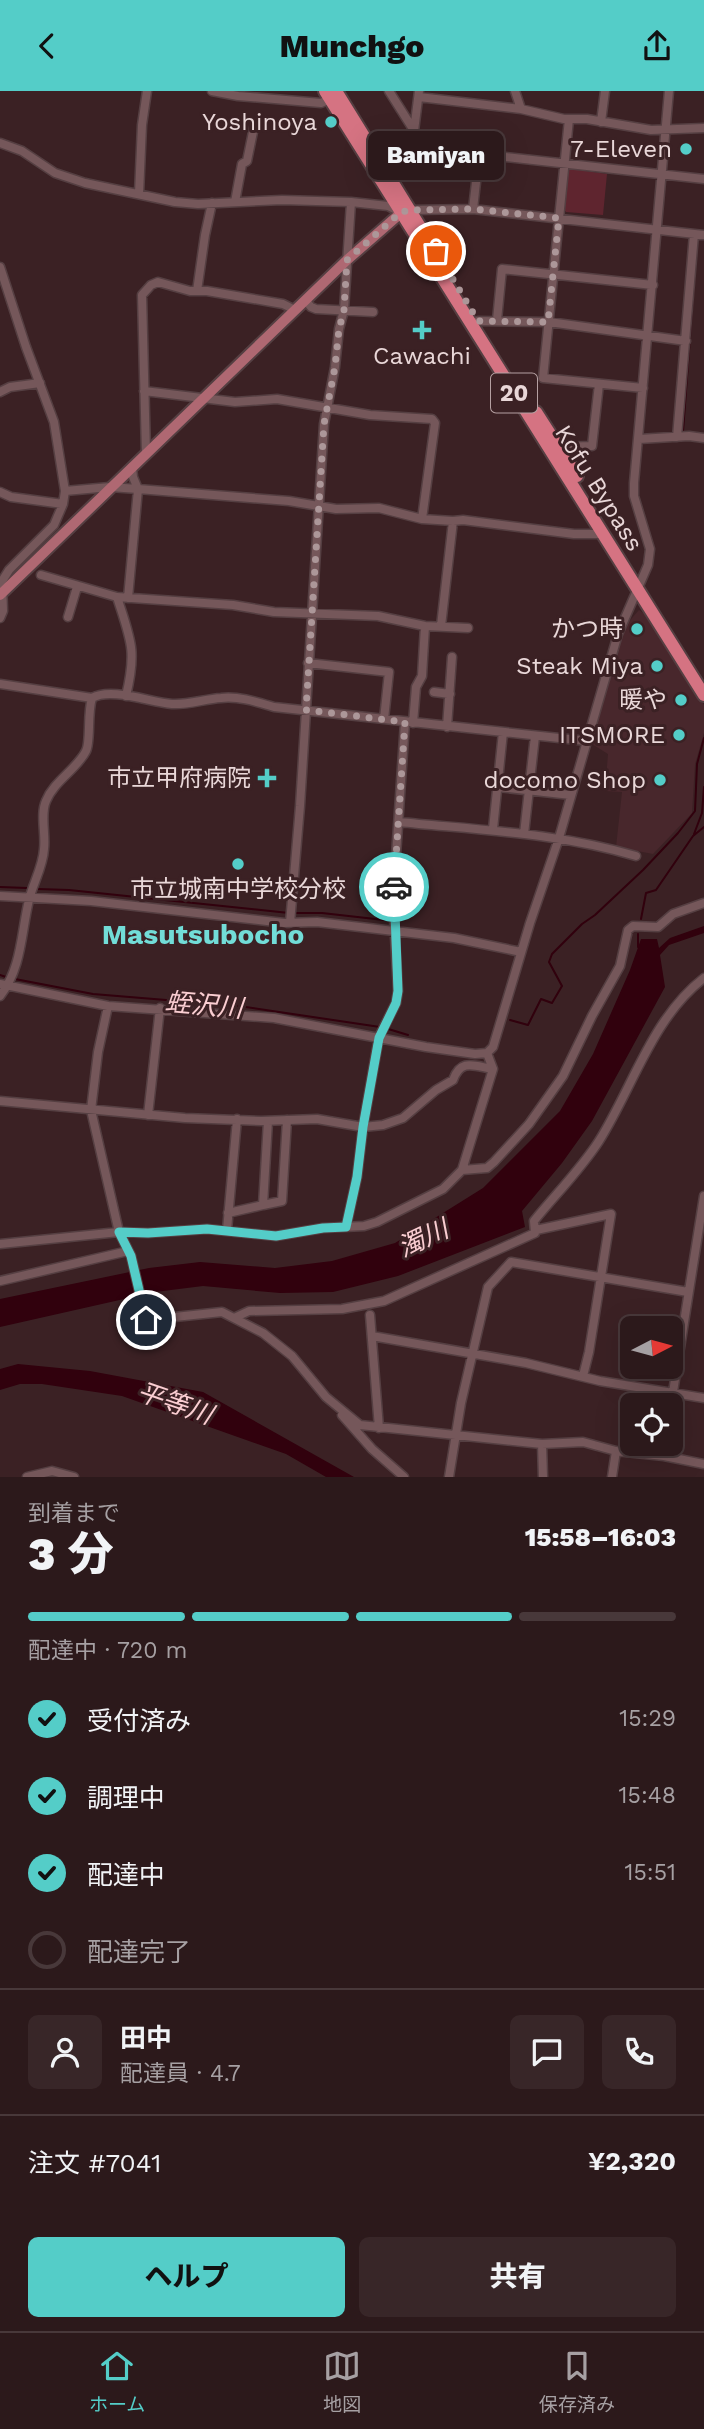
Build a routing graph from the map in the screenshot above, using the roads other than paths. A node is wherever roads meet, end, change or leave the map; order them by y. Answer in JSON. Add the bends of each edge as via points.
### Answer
{"nodes":[{"id":1,"x":147,"y":91,"type":"edge"},
{"id":2,"x":212,"y":91,"type":"edge"},
{"id":3,"x":389,"y":91,"type":"edge"},
{"id":4,"x":514,"y":91,"type":"edge"},
{"id":5,"x":605,"y":91,"type":"edge"},
{"id":6,"x":669,"y":91,"type":"edge"},
{"id":7,"x":330,"y":94,"type":"edge"},
{"id":8,"x":419,"y":94,"type":"edge"},
{"id":9,"x":520,"y":109,"type":"junction"},
{"id":10,"x":569,"y":120,"type":"junction"},
{"id":11,"x":601,"y":122,"type":"junction"},
{"id":12,"x":254,"y":127,"type":"dead end"},
{"id":13,"x":704,"y":128,"type":"edge"},
{"id":14,"x":666,"y":129,"type":"junction"},
{"id":15,"x":414,"y":131,"type":"junction"},
{"id":16,"x":0,"y":143,"type":"edge"},
{"id":17,"x":375,"y":155,"type":"junction"},
{"id":18,"x":479,"y":156,"type":"junction"},
{"id":19,"x":564,"y":165,"type":"junction"},
{"id":20,"x":663,"y":174,"type":"junction"},
{"id":21,"x":704,"y":179,"type":"edge"},
{"id":22,"x":139,"y":194,"type":"junction"},
{"id":23,"x":234,"y":202,"type":"junction"},
{"id":24,"x":351,"y":202,"type":"junction"},
{"id":25,"x":212,"y":203,"type":"junction"},
{"id":26,"x":473,"y":209,"type":"junction"},
{"id":27,"x":406,"y":211,"type":"junction"},
{"id":28,"x":559,"y":218,"type":"junction"},
{"id":29,"x":657,"y":230,"type":"junction"},
{"id":30,"x":694,"y":234,"type":"junction"},
{"id":31,"x":704,"y":235,"type":"edge"},
{"id":32,"x":347,"y":260,"type":"junction"},
{"id":33,"x":0,"y":267,"type":"edge"},
{"id":34,"x":553,"y":274,"type":"junction"},
{"id":35,"x":653,"y":285,"type":"junction"},
{"id":36,"x":197,"y":291,"type":"junction"},
{"id":37,"x":306,"y":301,"type":"junction"},
{"id":38,"x":295,"y":310,"type":"junction"},
{"id":39,"x":344,"y":310,"type":"junction"},
{"id":40,"x":373,"y":312,"type":"dead end"},
{"id":41,"x":497,"y":320,"type":"junction"},
{"id":42,"x":478,"y":321,"type":"junction"},
{"id":43,"x":548,"y":322,"type":"junction"},
{"id":44,"x":649,"y":336,"type":"junction"},
{"id":45,"x":685,"y":341,"type":"junction"},
{"id":46,"x":40,"y":383,"type":"junction"},
{"id":47,"x":599,"y":384,"type":"junction"},
{"id":48,"x":643,"y":388,"type":"junction"},
{"id":49,"x":144,"y":391,"type":"junction"},
{"id":50,"x":0,"y":392,"type":"edge"},
{"id":51,"x":202,"y":399,"type":"junction"},
{"id":52,"x":328,"y":408,"type":"junction"},
{"id":53,"x":677,"y":437,"type":"junction"},
{"id":54,"x":704,"y":438,"type":"edge"},
{"id":55,"x":639,"y":439,"type":"junction"},
{"id":56,"x":558,"y":447,"type":"junction"},
{"id":57,"x":146,"y":453,"type":"junction"},
{"id":58,"x":132,"y":467,"type":"junction"},
{"id":59,"x":110,"y":487,"type":"junction"},
{"id":60,"x":138,"y":489,"type":"junction"},
{"id":61,"x":65,"y":491,"type":"junction"},
{"id":62,"x":0,"y":492,"type":"edge"},
{"id":63,"x":63,"y":504,"type":"junction"},
{"id":64,"x":320,"y":507,"type":"junction"},
{"id":65,"x":422,"y":519,"type":"junction"},
{"id":66,"x":453,"y":521,"type":"junction"},
{"id":67,"x":603,"y":534,"type":"junction"},
{"id":68,"x":4,"y":569,"type":"edge"},
{"id":69,"x":41,"y":575,"type":"dead end"},
{"id":70,"x":639,"y":584,"type":"junction"},
{"id":71,"x":77,"y":586,"type":"junction"},
{"id":72,"x":1,"y":594,"type":"edge"},
{"id":73,"x":117,"y":597,"type":"junction"},
{"id":74,"x":128,"y":598,"type":"junction"},
{"id":75,"x":312,"y":614,"type":"junction"},
{"id":76,"x":68,"y":617,"type":"dead end"},
{"id":77,"x":0,"y":618,"type":"edge"},
{"id":78,"x":425,"y":626,"type":"junction"},
{"id":79,"x":441,"y":626,"type":"junction"},
{"id":80,"x":468,"y":628,"type":"dead end"},
{"id":81,"x":452,"y":657,"type":"dead end"},
{"id":82,"x":309,"y":663,"type":"junction"},
{"id":83,"x":704,"y":680,"type":"edge"},
{"id":84,"x":0,"y":684,"type":"edge"},
{"id":85,"x":434,"y":692,"type":"dead end"},
{"id":86,"x":450,"y":694,"type":"junction"},
{"id":87,"x":704,"y":695,"type":"edge"},
{"id":88,"x":126,"y":696,"type":"junction"},
{"id":89,"x":92,"y":698,"type":"junction"},
{"id":90,"x":306,"y":710,"type":"junction"},
{"id":91,"x":384,"y":719,"type":"junction"},
{"id":92,"x":409,"y":723,"type":"junction"},
{"id":93,"x":447,"y":727,"type":"junction"},
{"id":94,"x":503,"y":732,"type":"junction"},
{"id":95,"x":535,"y":736,"type":"junction"},
{"id":96,"x":587,"y":741,"type":"junction"},
{"id":97,"x":498,"y":787,"type":"junction"},
{"id":98,"x":529,"y":790,"type":"junction"},
{"id":99,"x":571,"y":795,"type":"junction"},
{"id":100,"x":399,"y":822,"type":"junction"},
{"id":101,"x":493,"y":829,"type":"junction"},
{"id":102,"x":524,"y":834,"type":"junction"},
{"id":103,"x":559,"y":838,"type":"junction"},
{"id":104,"x":636,"y":856,"type":"dead end"},
{"id":105,"x":30,"y":895,"type":"junction"},
{"id":106,"x":0,"y":896,"type":"edge"},
{"id":107,"x":704,"y":903,"type":"edge"},
{"id":108,"x":290,"y":921,"type":"junction"},
{"id":109,"x":395,"y":930,"type":"junction"},
{"id":110,"x":521,"y":952,"type":"junction"},
{"id":111,"x":704,"y":978,"type":"edge"},
{"id":112,"x":8,"y":981,"type":"edge"},
{"id":113,"x":0,"y":995,"type":"edge"},
{"id":114,"x":108,"y":1006,"type":"junction"},
{"id":115,"x":160,"y":1008,"type":"junction"},
{"id":116,"x":382,"y":1031,"type":"junction"},
{"id":117,"x":487,"y":1053,"type":"junction"},
{"id":118,"x":493,"y":1069,"type":"junction"},
{"id":119,"x":0,"y":1101,"type":"edge"},
{"id":120,"x":91,"y":1110,"type":"junction"},
{"id":121,"x":148,"y":1115,"type":"junction"},
{"id":122,"x":237,"y":1119,"type":"junction"},
{"id":123,"x":287,"y":1120,"type":"junction"},
{"id":124,"x":268,"y":1121,"type":"junction"},
{"id":125,"x":363,"y":1127,"type":"junction"},
{"id":126,"x":462,"y":1170,"type":"junction"},
{"id":127,"x":704,"y":1196,"type":"edge"},
{"id":128,"x":263,"y":1205,"type":"junction"},
{"id":129,"x":702,"y":1211,"type":"edge"},
{"id":130,"x":228,"y":1213,"type":"junction"},
{"id":131,"x":346,"y":1227,"type":"junction"},
{"id":132,"x":227,"y":1230,"type":"junction"},
{"id":133,"x":536,"y":1230,"type":"junction"},
{"id":134,"x":119,"y":1232,"type":"junction"},
{"id":135,"x":0,"y":1244,"type":"edge"},
{"id":136,"x":129,"y":1254,"type":"junction"},
{"id":137,"x":601,"y":1277,"type":"junction"},
{"id":138,"x":0,"y":1281,"type":"edge"},
{"id":139,"x":688,"y":1292,"type":"junction"},
{"id":140,"x":370,"y":1315,"type":"dead end"},
{"id":141,"x":234,"y":1318,"type":"junction"},
{"id":142,"x":372,"y":1336,"type":"junction"},
{"id":143,"x":472,"y":1354,"type":"junction"},
{"id":144,"x":583,"y":1376,"type":"junction"},
{"id":145,"x":673,"y":1392,"type":"junction"},
{"id":146,"x":326,"y":1397,"type":"junction"},
{"id":147,"x":704,"y":1398,"type":"edge"},
{"id":148,"x":379,"y":1427,"type":"junction"},
{"id":149,"x":456,"y":1436,"type":"junction"},
{"id":150,"x":542,"y":1444,"type":"junction"},
{"id":151,"x":616,"y":1451,"type":"junction"},
{"id":152,"x":620,"y":1451,"type":"edge"},
{"id":153,"x":664,"y":1456,"type":"edge"},
{"id":154,"x":704,"y":1464,"type":"edge"},
{"id":155,"x":27,"y":1477,"type":"edge"},
{"id":156,"x":74,"y":1477,"type":"edge"},
{"id":157,"x":404,"y":1477,"type":"edge"},
{"id":158,"x":449,"y":1477,"type":"edge"},
{"id":159,"x":543,"y":1477,"type":"edge"},
{"id":160,"x":612,"y":1477,"type":"edge"}],
"edges":[{"from":1,"to":22,"type":"street"},
{"from":2,"to":7,"type":"street","via":[[321,103]]},
{"from":3,"to":15,"type":"street"},
{"from":4,"to":9,"type":"street"},
{"from":5,"to":11,"type":"street"},
{"from":6,"to":14,"type":"street"},
{"from":7,"to":17,"type":"highway","name":"Kofu Bypass","number":"20"},
{"from":7,"to":27,"type":"highway","name":"Kofu Bypass","number":"20"},
{"from":8,"to":9,"type":"street"},
{"from":8,"to":15,"type":"street"},
{"from":9,"to":10,"type":"street"},
{"from":10,"to":11,"type":"street"},
{"from":10,"to":19,"type":"street"},
{"from":11,"to":14,"type":"street"},
{"from":12,"to":23,"type":"street"},
{"from":13,"to":14,"type":"street"},
{"from":14,"to":20,"type":"street"},
{"from":15,"to":17,"type":"street"},
{"from":15,"to":18,"type":"street","via":[[434,149]]},
{"from":16,"to":22,"type":"street","via":[[22,151],[55,173]]},
{"from":17,"to":27,"type":"highway","name":"Kofu Bypass","number":"20"},
{"from":18,"to":19,"type":"street"},
{"from":18,"to":26,"type":"street"},
{"from":19,"to":20,"type":"street"},
{"from":19,"to":28,"type":"street"},
{"from":20,"to":21,"type":"street"},
{"from":20,"to":29,"type":"street"},
{"from":22,"to":25,"type":"street","via":[[187,204]]},
{"from":23,"to":24,"type":"street"},
{"from":23,"to":25,"type":"street"},
{"from":24,"to":27,"type":"street"},
{"from":24,"to":32,"type":"street"},
{"from":25,"to":36,"type":"street"},
{"from":26,"to":27,"type":"street"},
{"from":26,"to":28,"type":"street"},
{"from":27,"to":32,"type":"main road"},
{"from":27,"to":42,"type":"highway","name":"Kofu Bypass","number":"20"},
{"from":27,"to":67,"type":"highway","name":"Kofu Bypass","number":"20"},
{"from":28,"to":29,"type":"street"},
{"from":28,"to":34,"type":"street"},
{"from":29,"to":30,"type":"street"},
{"from":29,"to":35,"type":"street"},
{"from":30,"to":31,"type":"street"},
{"from":30,"to":45,"type":"street"},
{"from":32,"to":37,"type":"main road"},
{"from":32,"to":39,"type":"street"},
{"from":33,"to":46,"type":"street"},
{"from":34,"to":35,"type":"street"},
{"from":34,"to":41,"type":"street","via":[[502,269]]},
{"from":34,"to":43,"type":"street"},
{"from":35,"to":44,"type":"street"},
{"from":36,"to":38,"type":"street","via":[[283,304]]},
{"from":36,"to":49,"type":"street","via":[[158,282],[142,295]]},
{"from":37,"to":38,"type":"main road"},
{"from":37,"to":39,"type":"street","via":[[316,309]]},
{"from":38,"to":51,"type":"main road"},
{"from":39,"to":40,"type":"street"},
{"from":39,"to":52,"type":"street"},
{"from":41,"to":42,"type":"street"},
{"from":41,"to":43,"type":"street"},
{"from":42,"to":56,"type":"highway","name":"Kofu Bypass","number":"20"},
{"from":43,"to":44,"type":"street"},
{"from":43,"to":47,"type":"street","via":[[543,377]]},
{"from":44,"to":45,"type":"street"},
{"from":44,"to":48,"type":"street"},
{"from":45,"to":53,"type":"street"},
{"from":46,"to":50,"type":"street"},
{"from":46,"to":61,"type":"street","via":[[54,422]]},
{"from":47,"to":48,"type":"street"},
{"from":47,"to":56,"type":"street","via":[[592,446]]},
{"from":48,"to":55,"type":"street"},
{"from":49,"to":51,"type":"street"},
{"from":49,"to":57,"type":"street"},
{"from":51,"to":52,"type":"street","via":[[277,399]]},
{"from":51,"to":57,"type":"main road"},
{"from":52,"to":64,"type":"street"},
{"from":52,"to":65,"type":"street","via":[[432,419],[433,446]]},
{"from":53,"to":54,"type":"street"},
{"from":53,"to":55,"type":"street"},
{"from":55,"to":70,"type":"street","via":[[634,496],[650,549]]},
{"from":56,"to":70,"type":"highway","name":"Kofu Bypass","number":"20"},
{"from":57,"to":58,"type":"main road"},
{"from":58,"to":59,"type":"main road"},
{"from":58,"to":60,"type":"street"},
{"from":59,"to":60,"type":"street"},
{"from":59,"to":61,"type":"street"},
{"from":59,"to":72,"type":"main road"},
{"from":60,"to":64,"type":"street"},
{"from":60,"to":74,"type":"street"},
{"from":61,"to":63,"type":"street"},
{"from":62,"to":63,"type":"street"},
{"from":63,"to":68,"type":"street","via":[[54,526]]},
{"from":64,"to":65,"type":"street","via":[[379,508]]},
{"from":64,"to":75,"type":"street"},
{"from":65,"to":66,"type":"street"},
{"from":66,"to":67,"type":"street"},
{"from":66,"to":79,"type":"street"},
{"from":67,"to":70,"type":"highway","name":"Kofu Bypass","number":"20"},
{"from":68,"to":72,"type":"street"},
{"from":69,"to":71,"type":"street"},
{"from":70,"to":83,"type":"highway","name":"Kofu Bypass","number":"20"},
{"from":70,"to":87,"type":"highway","name":"Kofu Bypass","number":"20"},
{"from":70,"to":96,"type":"street","via":[[618,634]]},
{"from":71,"to":73,"type":"street"},
{"from":71,"to":76,"type":"street"},
{"from":72,"to":77,"type":"street"},
{"from":73,"to":74,"type":"street"},
{"from":73,"to":88,"type":"street","via":[[133,648]]},
{"from":74,"to":75,"type":"street"},
{"from":75,"to":78,"type":"street","via":[[378,616]]},
{"from":75,"to":82,"type":"street"},
{"from":78,"to":79,"type":"street"},
{"from":78,"to":92,"type":"street","via":[[422,676]]},
{"from":79,"to":80,"type":"street"},
{"from":81,"to":86,"type":"street"},
{"from":82,"to":90,"type":"street"},
{"from":82,"to":91,"type":"street","via":[[389,672]]},
{"from":84,"to":89,"type":"street"},
{"from":85,"to":86,"type":"street"},
{"from":86,"to":93,"type":"street"},
{"from":88,"to":89,"type":"street"},
{"from":88,"to":90,"type":"street","via":[[175,704],[237,698]]},
{"from":89,"to":105,"type":"street","via":[[86,752],[46,801],[44,851]]},
{"from":90,"to":91,"type":"street"},
{"from":90,"to":108,"type":"street"},
{"from":91,"to":92,"type":"street"},
{"from":92,"to":93,"type":"street"},
{"from":92,"to":100,"type":"street"},
{"from":93,"to":94,"type":"street"},
{"from":94,"to":95,"type":"street"},
{"from":94,"to":97,"type":"street"},
{"from":95,"to":96,"type":"street"},
{"from":95,"to":98,"type":"street"},
{"from":96,"to":99,"type":"street"},
{"from":97,"to":98,"type":"street"},
{"from":97,"to":101,"type":"street"},
{"from":98,"to":99,"type":"street"},
{"from":98,"to":102,"type":"street"},
{"from":99,"to":103,"type":"street"},
{"from":100,"to":101,"type":"street"},
{"from":100,"to":109,"type":"street"},
{"from":101,"to":102,"type":"street"},
{"from":102,"to":103,"type":"street"},
{"from":103,"to":104,"type":"street"},
{"from":103,"to":110,"type":"street"},
{"from":105,"to":106,"type":"street"},
{"from":105,"to":108,"type":"street"},
{"from":105,"to":112,"type":"street","via":[[21,947]]},
{"from":107,"to":126,"type":"street","via":[[673,914],[658,927],[628,930],[620,966],[549,1098],[487,1168]]},
{"from":108,"to":109,"type":"street"},
{"from":109,"to":110,"type":"street"},
{"from":109,"to":116,"type":"street","via":[[398,991]]},
{"from":110,"to":117,"type":"street","via":[[497,1037]]},
{"from":111,"to":133,"type":"street","via":[[686,992],[659,1030],[598,1142],[534,1221]]},
{"from":112,"to":113,"type":"street"},
{"from":112,"to":114,"type":"street"},
{"from":114,"to":115,"type":"street"},
{"from":114,"to":120,"type":"street"},
{"from":115,"to":116,"type":"street"},
{"from":115,"to":121,"type":"street"},
{"from":116,"to":117,"type":"street","via":[[438,1049]]},
{"from":116,"to":125,"type":"street"},
{"from":117,"to":118,"type":"street"},
{"from":118,"to":125,"type":"street","via":[[461,1066],[453,1080],[403,1118]]},
{"from":118,"to":126,"type":"street"},
{"from":119,"to":120,"type":"street"},
{"from":120,"to":121,"type":"street"},
{"from":120,"to":134,"type":"street"},
{"from":121,"to":122,"type":"street"},
{"from":122,"to":124,"type":"street"},
{"from":122,"to":130,"type":"street"},
{"from":123,"to":124,"type":"street"},
{"from":123,"to":125,"type":"street","via":[[317,1119]]},
{"from":123,"to":128,"type":"street","via":[[282,1201]]},
{"from":124,"to":128,"type":"street"},
{"from":125,"to":131,"type":"street"},
{"from":126,"to":131,"type":"street","via":[[443,1189],[403,1210],[364,1226]]},
{"from":127,"to":129,"type":"street"},
{"from":128,"to":130,"type":"street"},
{"from":129,"to":139,"type":"street"},
{"from":130,"to":132,"type":"street"},
{"from":131,"to":132,"type":"street","via":[[276,1236]]},
{"from":132,"to":134,"type":"street"},
{"from":133,"to":137,"type":"street","via":[[611,1214]]},
{"from":133,"to":141,"type":"street","via":[[384,1301],[342,1309],[249,1311]]},
{"from":134,"to":135,"type":"street"},
{"from":134,"to":136,"type":"street"},
{"from":136,"to":138,"type":"street"},
{"from":136,"to":141,"type":"street","via":[[146,1320],[222,1312]]},
{"from":137,"to":139,"type":"street"},
{"from":137,"to":143,"type":"street","via":[[511,1262],[488,1287]]},
{"from":137,"to":144,"type":"street"},
{"from":139,"to":145,"type":"street"},
{"from":140,"to":142,"type":"street"},
{"from":141,"to":146,"type":"street","via":[[292,1356]]},
{"from":142,"to":143,"type":"street"},
{"from":142,"to":148,"type":"street"},
{"from":143,"to":144,"type":"street"},
{"from":143,"to":149,"type":"street"},
{"from":144,"to":145,"type":"street"},
{"from":145,"to":147,"type":"street"},
{"from":146,"to":148,"type":"street","via":[[360,1425]]},
{"from":146,"to":157,"type":"street"},
{"from":148,"to":149,"type":"street"},
{"from":149,"to":150,"type":"street"},
{"from":149,"to":158,"type":"street"},
{"from":150,"to":151,"type":"street","via":[[583,1442]]},
{"from":150,"to":159,"type":"street"},
{"from":151,"to":152,"type":"street"},
{"from":151,"to":160,"type":"street"},
{"from":153,"to":154,"type":"street"},
{"from":155,"to":156,"type":"street","via":[[52,1471]]}]}
